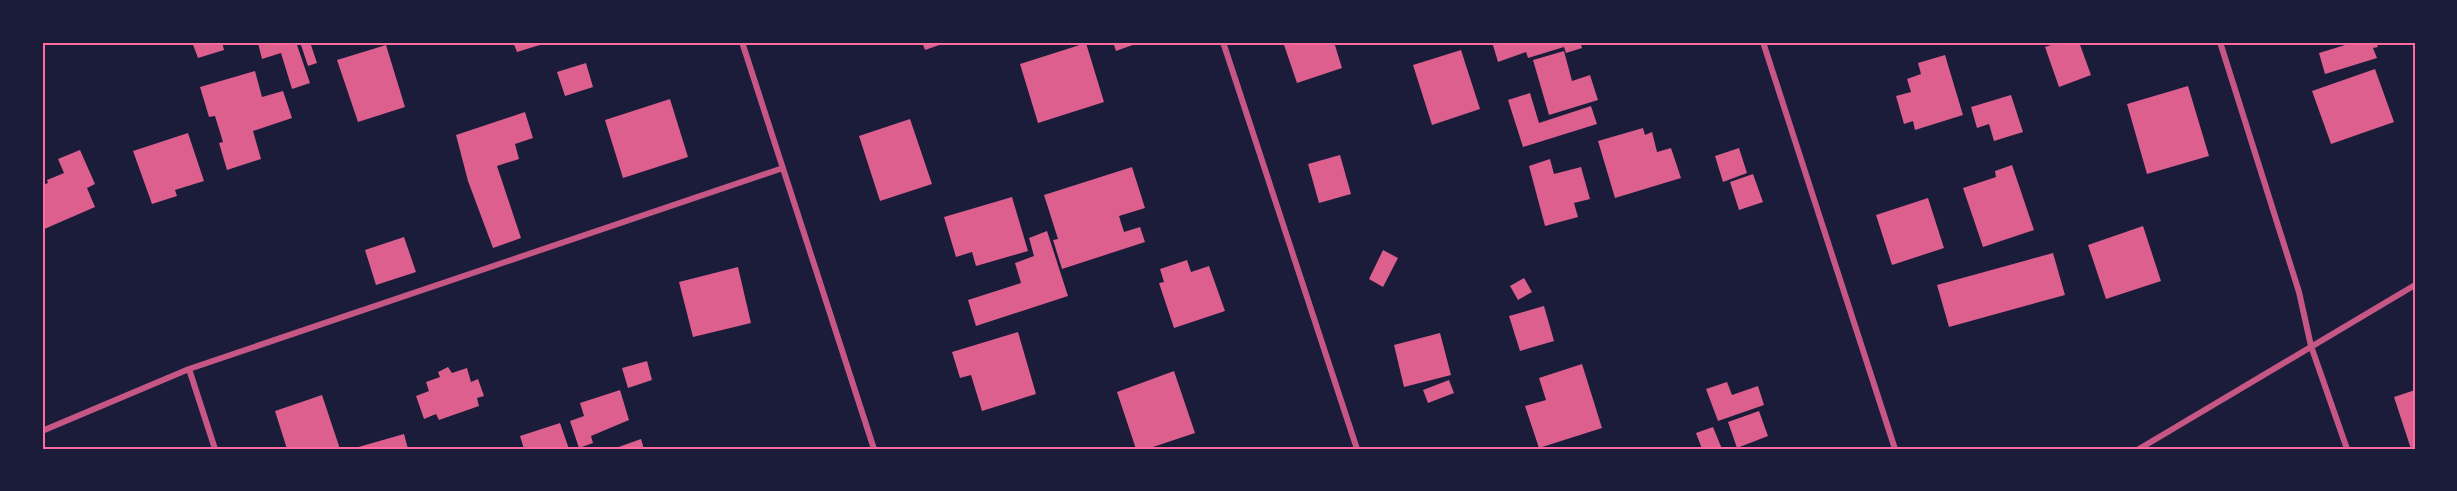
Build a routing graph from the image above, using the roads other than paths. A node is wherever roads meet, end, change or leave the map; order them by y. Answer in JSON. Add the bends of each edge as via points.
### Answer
{"nodes":[{"id":1,"x":742,"y":42,"type":"edge"},
{"id":2,"x":1223,"y":42,"type":"edge"},
{"id":3,"x":1763,"y":42,"type":"edge"},
{"id":4,"x":2220,"y":42,"type":"edge"},
{"id":5,"x":783,"y":168,"type":"junction"},
{"id":6,"x":2415,"y":285,"type":"edge"},
{"id":7,"x":2311,"y":346,"type":"junction"},
{"id":8,"x":189,"y":369,"type":"junction"},
{"id":9,"x":42,"y":431,"type":"edge"},
{"id":10,"x":215,"y":449,"type":"edge"},
{"id":11,"x":874,"y":449,"type":"edge"},
{"id":12,"x":1357,"y":449,"type":"edge"},
{"id":13,"x":1895,"y":449,"type":"edge"},
{"id":14,"x":2139,"y":449,"type":"edge"},
{"id":15,"x":2347,"y":449,"type":"edge"}],
"edges":[{"from":1,"to":5,"type":"street"},
{"from":2,"to":12,"type":"street"},
{"from":3,"to":13,"type":"street"},
{"from":4,"to":7,"type":"street","via":[[2300,292]]},
{"from":5,"to":8,"type":"street"},
{"from":5,"to":11,"type":"street"},
{"from":6,"to":7,"type":"street"},
{"from":7,"to":14,"type":"street"},
{"from":7,"to":15,"type":"street"},
{"from":8,"to":9,"type":"street"},
{"from":8,"to":10,"type":"street"}]}
